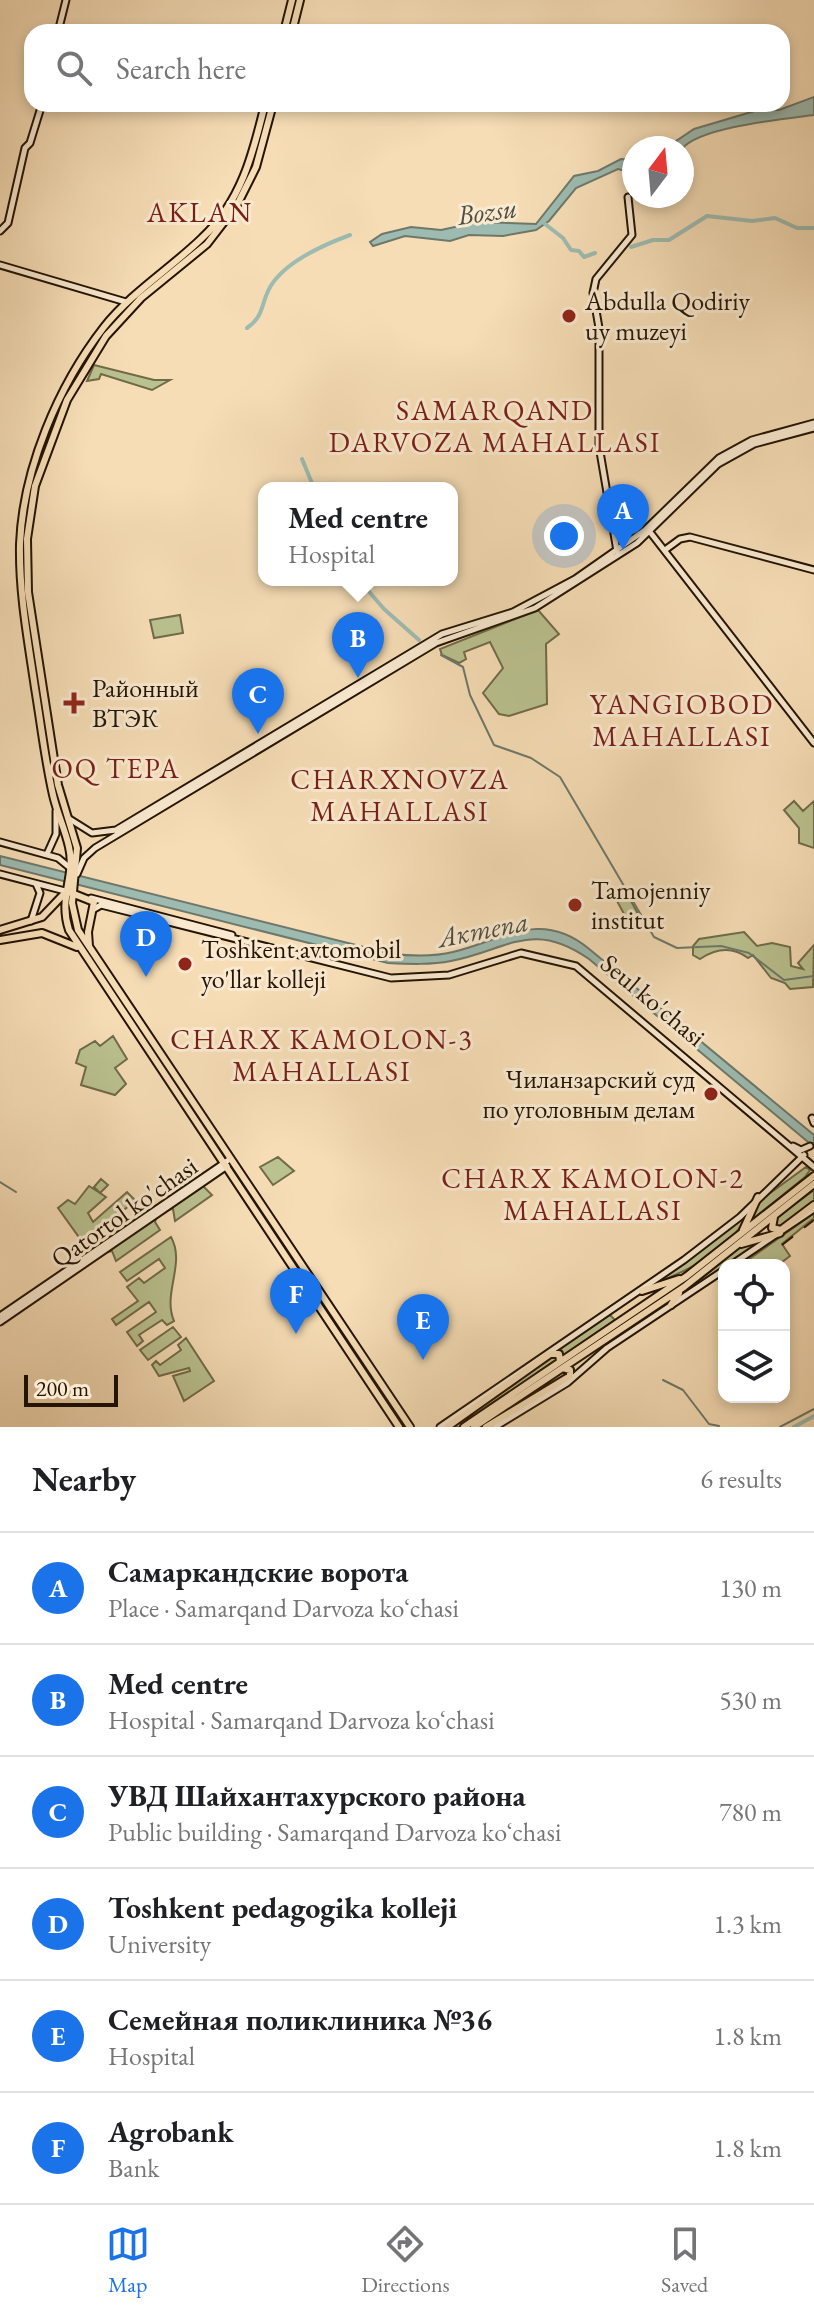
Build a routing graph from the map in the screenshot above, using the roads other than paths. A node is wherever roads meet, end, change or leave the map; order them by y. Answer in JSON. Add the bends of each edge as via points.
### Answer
{"nodes":[{"id":1,"x":66,"y":0,"type":"edge"},
{"id":2,"x":292,"y":0,"type":"edge"},
{"id":3,"x":300,"y":0,"type":"edge"},
{"id":4,"x":60,"y":24,"type":"edge"},
{"id":5,"x":286,"y":24,"type":"edge"},
{"id":6,"x":294,"y":24,"type":"edge"},
{"id":7,"x":40,"y":112,"type":"edge"},
{"id":8,"x":263,"y":112,"type":"edge"},
{"id":9,"x":271,"y":112,"type":"edge"},
{"id":10,"x":629,"y":208,"type":"edge"},
{"id":11,"x":228,"y":214,"type":"junction"},
{"id":12,"x":0,"y":231,"type":"edge"},
{"id":13,"x":204,"y":241,"type":"junction"},
{"id":14,"x":0,"y":265,"type":"edge"},
{"id":15,"x":126,"y":302,"type":"junction"},
{"id":16,"x":84,"y":361,"type":"junction"},
{"id":17,"x":814,"y":425,"type":"edge"},
{"id":18,"x":650,"y":532,"type":"junction"},
{"id":19,"x":665,"y":550,"type":"junction"},
{"id":20,"x":619,"y":554,"type":"junction"},
{"id":21,"x":814,"y":570,"type":"edge"},
{"id":22,"x":427,"y":646,"type":"junction"},
{"id":23,"x":46,"y":735,"type":"junction"},
{"id":24,"x":814,"y":743,"type":"edge"},
{"id":25,"x":54,"y":801,"type":"junction"},
{"id":26,"x":67,"y":817,"type":"junction"},
{"id":27,"x":0,"y":842,"type":"edge"},
{"id":28,"x":53,"y":853,"type":"junction"},
{"id":29,"x":74,"y":873,"type":"junction"},
{"id":30,"x":0,"y":874,"type":"edge"},
{"id":31,"x":35,"y":883,"type":"junction"},
{"id":32,"x":68,"y":890,"type":"junction"},
{"id":33,"x":90,"y":898,"type":"junction"},
{"id":34,"x":94,"y":909,"type":"junction"},
{"id":35,"x":31,"y":921,"type":"junction"},
{"id":36,"x":0,"y":930,"type":"edge"},
{"id":37,"x":0,"y":940,"type":"edge"},
{"id":38,"x":80,"y":949,"type":"junction"},
{"id":39,"x":92,"y":953,"type":"junction"},
{"id":40,"x":147,"y":1042,"type":"junction"},
{"id":41,"x":710,"y":1076,"type":"junction"},
{"id":42,"x":194,"y":1106,"type":"junction"},
{"id":43,"x":187,"y":1111,"type":"junction"},
{"id":44,"x":811,"y":1146,"type":"edge"},
{"id":45,"x":802,"y":1158,"type":"junction"},
{"id":46,"x":231,"y":1161,"type":"junction"},
{"id":47,"x":224,"y":1165,"type":"junction"},
{"id":48,"x":814,"y":1167,"type":"edge"},
{"id":49,"x":814,"y":1176,"type":"edge"},
{"id":50,"x":814,"y":1184,"type":"edge"},
{"id":51,"x":758,"y":1197,"type":"junction"},
{"id":52,"x":814,"y":1207,"type":"edge"},
{"id":53,"x":267,"y":1214,"type":"junction"},
{"id":54,"x":776,"y":1214,"type":"junction"},
{"id":55,"x":259,"y":1219,"type":"junction"},
{"id":56,"x":785,"y":1231,"type":"junction"},
{"id":57,"x":740,"y":1234,"type":"junction"},
{"id":58,"x":737,"y":1245,"type":"junction"},
{"id":59,"x":741,"y":1259,"type":"edge"},
{"id":60,"x":718,"y":1274,"type":"edge"},
{"id":61,"x":687,"y":1276,"type":"junction"},
{"id":62,"x":312,"y":1280,"type":"junction"},
{"id":63,"x":304,"y":1286,"type":"junction"},
{"id":64,"x":684,"y":1287,"type":"junction"},
{"id":65,"x":642,"y":1291,"type":"junction"},
{"id":66,"x":671,"y":1305,"type":"junction"},
{"id":67,"x":0,"y":1319,"type":"edge"},
{"id":68,"x":561,"y":1365,"type":"junction"},
{"id":69,"x":543,"y":1377,"type":"junction"},
{"id":70,"x":383,"y":1385,"type":"junction"},
{"id":71,"x":374,"y":1391,"type":"junction"},
{"id":72,"x":399,"y":1427,"type":"edge"},
{"id":73,"x":410,"y":1427,"type":"edge"},
{"id":74,"x":440,"y":1427,"type":"edge"},
{"id":75,"x":447,"y":1427,"type":"edge"},
{"id":76,"x":464,"y":1427,"type":"edge"},
{"id":77,"x":474,"y":1427,"type":"edge"},
{"id":78,"x":487,"y":1427,"type":"edge"},
{"id":79,"x":495,"y":1427,"type":"edge"}],
"edges":[{"from":1,"to":4,"type":"main road"},
{"from":2,"to":5,"type":"main road"},
{"from":3,"to":6,"type":"main road"},
{"from":7,"to":12,"type":"main road","via":[[25,148],[8,223]]},
{"from":8,"to":11,"type":"main road","via":[[248,168]]},
{"from":9,"to":11,"type":"main road","via":[[254,171]]},
{"from":10,"to":20,"type":"main road","via":[[632,233],[595,281],[593,293],[599,328],[599,446]]},
{"from":11,"to":13,"type":"main road"},
{"from":13,"to":15,"type":"main road"},
{"from":13,"to":16,"type":"main road","via":[[133,305]]},
{"from":14,"to":15,"type":"main road"},
{"from":15,"to":16,"type":"main road"},
{"from":16,"to":23,"type":"main road","via":[[27,496],[25,595]]},
{"from":17,"to":18,"type":"main road","via":[[768,439],[718,464]]},
{"from":17,"to":20,"type":"main road","via":[[752,440],[719,458]]},
{"from":18,"to":19,"type":"main road"},
{"from":18,"to":20,"type":"main road"},
{"from":19,"to":21,"type":"main road","via":[[690,537]]},
{"from":19,"to":24,"type":"main road"},
{"from":20,"to":22,"type":"main road","via":[[525,607],[458,627]]},
{"from":22,"to":26,"type":"main road","via":[[116,830],[92,833]]},
{"from":22,"to":29,"type":"main road","via":[[95,848]]},
{"from":23,"to":25,"type":"main road"},
{"from":23,"to":26,"type":"main road"},
{"from":25,"to":28,"type":"main road"},
{"from":25,"to":29,"type":"main road"},
{"from":26,"to":29,"type":"main road","via":[[77,848]]},
{"from":27,"to":28,"type":"main road"},
{"from":28,"to":29,"type":"main road"},
{"from":29,"to":32,"type":"main road"},
{"from":30,"to":31,"type":"main road"},
{"from":31,"to":32,"type":"main road"},
{"from":31,"to":35,"type":"main road","via":[[40,893]]},
{"from":32,"to":33,"type":"main road","name":"Seul ko'chasi"},
{"from":32,"to":35,"type":"main road","via":[[49,912]]},
{"from":32,"to":38,"type":"main road","via":[[68,926]]},
{"from":32,"to":39,"type":"main road","via":[[75,923]]},
{"from":33,"to":34,"type":"main road"},
{"from":33,"to":41,"type":"main road","name":"Seul ko'chasi","via":[[391,975],[453,971],[518,950],[562,959],[584,968]]},
{"from":34,"to":39,"type":"main road","via":[[88,934]]},
{"from":34,"to":41,"type":"main road","name":"Seul ko'chasi","via":[[101,905],[391,978],[454,974],[521,953],[573,965]]},
{"from":35,"to":36,"type":"main road"},
{"from":37,"to":38,"type":"main road","via":[[42,933]]},
{"from":38,"to":40,"type":"main road"},
{"from":39,"to":40,"type":"main road"},
{"from":40,"to":42,"type":"main road"},
{"from":40,"to":43,"type":"main road"},
{"from":41,"to":44,"type":"main road","name":"Seul ko'chasi","via":[[796,1148]]},
{"from":41,"to":45,"type":"main road","name":"Seul ko'chasi"},
{"from":42,"to":43,"type":"main road"},
{"from":42,"to":46,"type":"main road"},
{"from":43,"to":47,"type":"main road"},
{"from":44,"to":45,"type":"main road"},
{"from":45,"to":48,"type":"main road","name":"Seul ko'chasi"},
{"from":45,"to":51,"type":"main road"},
{"from":46,"to":47,"type":"main road","name":"Qatortol ko'chasi"},
{"from":46,"to":53,"type":"main road"},
{"from":47,"to":55,"type":"main road"},
{"from":47,"to":67,"type":"main road","name":"Qatortol ko'chasi"},
{"from":49,"to":57,"type":"main road"},
{"from":50,"to":54,"type":"main road"},
{"from":51,"to":57,"type":"main road"},
{"from":51,"to":65,"type":"main road"},
{"from":52,"to":54,"type":"main road","via":[[779,1230],[772,1227]]},
{"from":52,"to":56,"type":"main road"},
{"from":53,"to":55,"type":"main road"},
{"from":53,"to":62,"type":"main road"},
{"from":54,"to":58,"type":"main road"},
{"from":55,"to":63,"type":"main road"},
{"from":56,"to":58,"type":"main road"},
{"from":56,"to":59,"type":"main road"},
{"from":57,"to":61,"type":"main road"},
{"from":58,"to":64,"type":"main road"},
{"from":60,"to":66,"type":"main road"},
{"from":61,"to":65,"type":"main road"},
{"from":61,"to":68,"type":"main road"},
{"from":62,"to":63,"type":"main road"},
{"from":62,"to":70,"type":"main road"},
{"from":63,"to":71,"type":"main road"},
{"from":64,"to":66,"type":"main road"},
{"from":64,"to":68,"type":"main road"},
{"from":65,"to":74,"type":"main road"},
{"from":66,"to":79,"type":"main road","via":[[567,1383]]},
{"from":68,"to":69,"type":"main road"},
{"from":68,"to":75,"type":"main road","via":[[559,1354],[550,1354]]},
{"from":68,"to":78,"type":"main road","via":[[570,1376]]},
{"from":69,"to":76,"type":"main road"},
{"from":69,"to":77,"type":"main road"},
{"from":70,"to":71,"type":"main road"},
{"from":70,"to":73,"type":"main road"},
{"from":71,"to":72,"type":"main road"}]}
